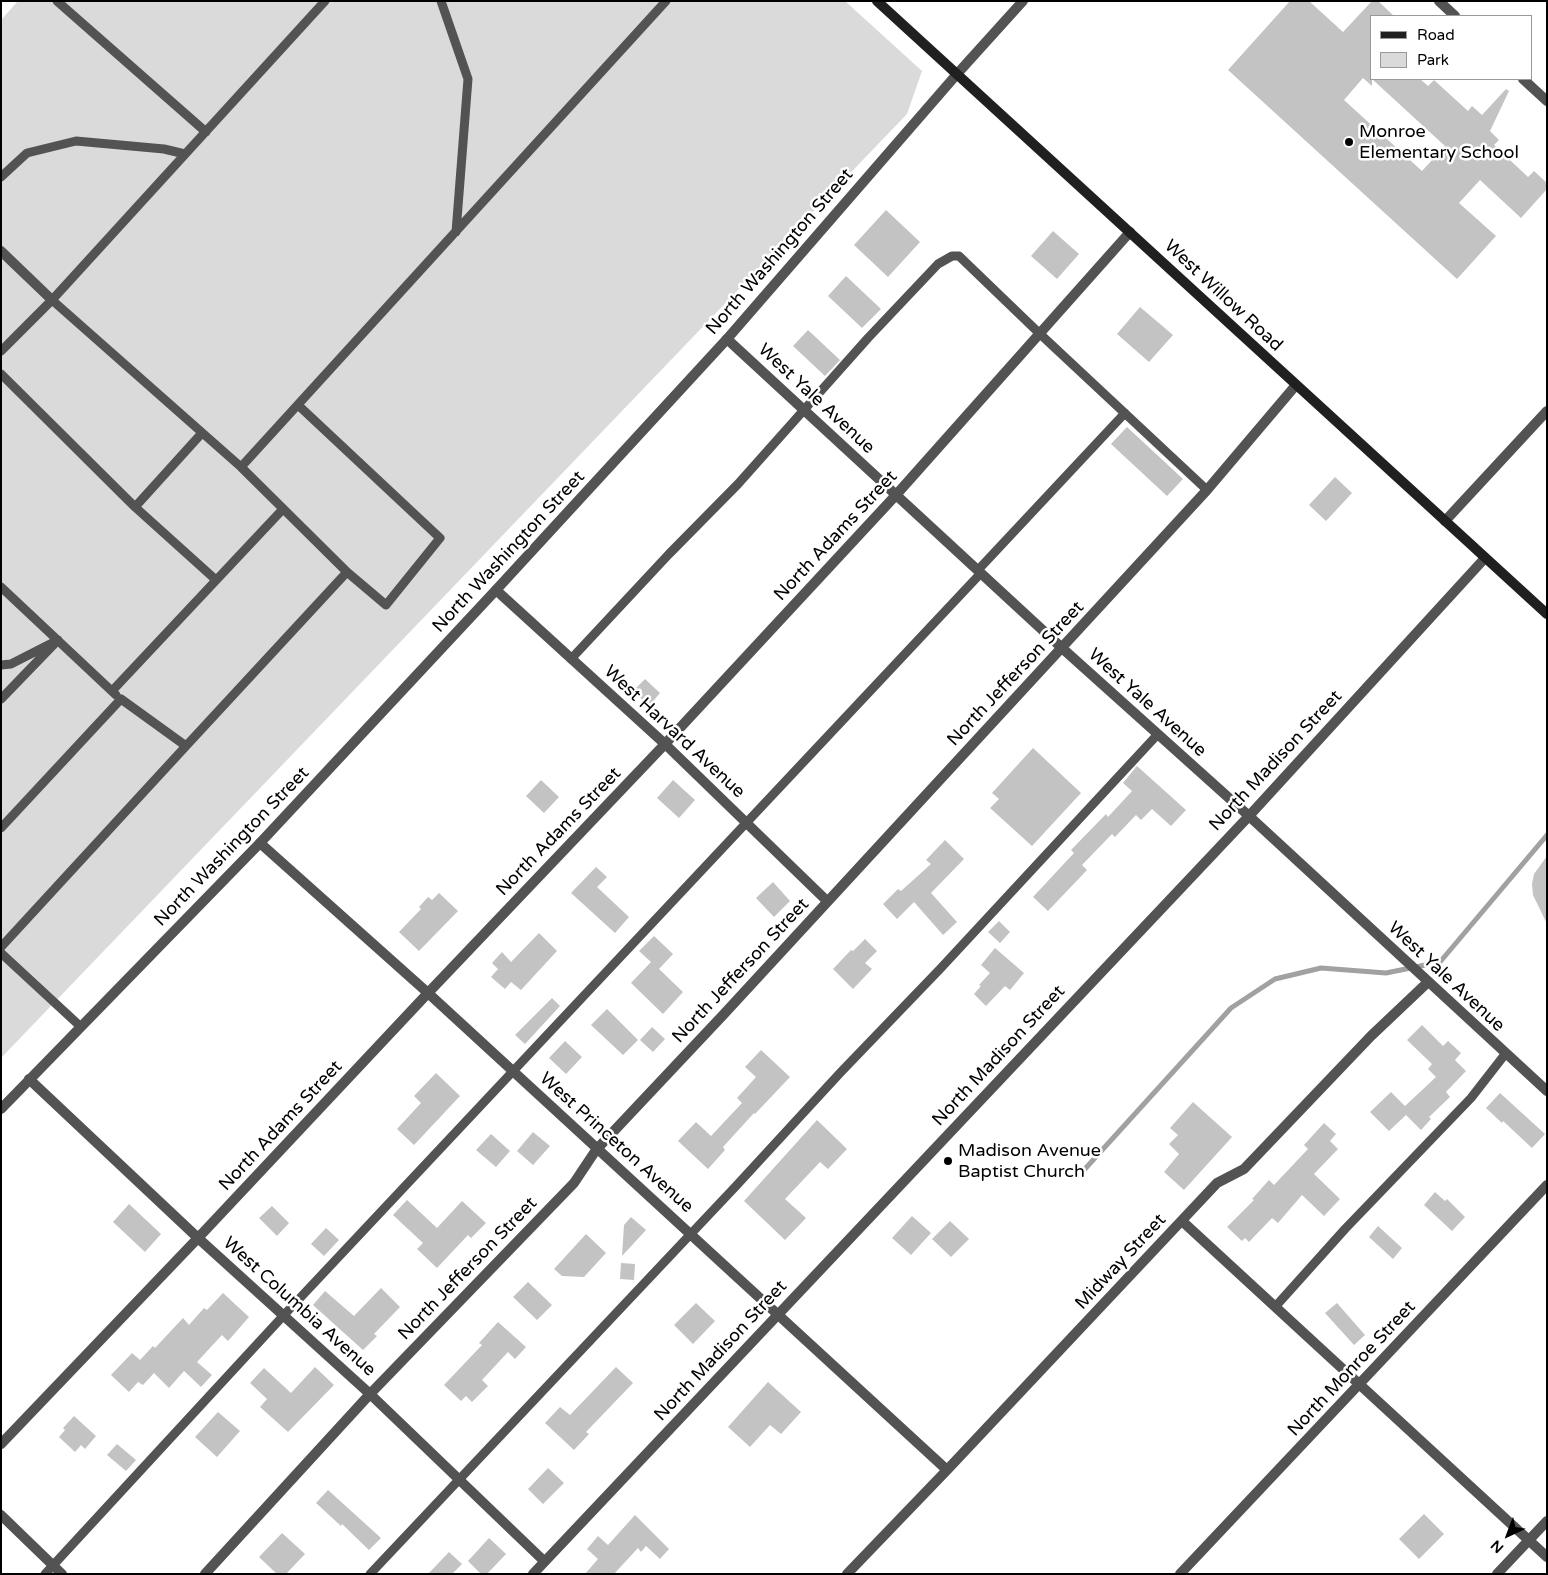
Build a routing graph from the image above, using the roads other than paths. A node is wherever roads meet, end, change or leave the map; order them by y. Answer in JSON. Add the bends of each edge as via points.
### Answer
{"nodes":[{"id":1,"x":57,"y":1,"type":"edge"},
{"id":2,"x":326,"y":1,"type":"edge"},
{"id":3,"x":441,"y":1,"type":"edge"},
{"id":4,"x":666,"y":1,"type":"edge"},
{"id":5,"x":877,"y":1,"type":"edge"},
{"id":6,"x":1023,"y":1,"type":"edge"},
{"id":7,"x":1439,"y":1,"type":"edge"},
{"id":8,"x":1454,"y":15,"type":"edge"},
{"id":9,"x":956,"y":74,"type":"junction"},
{"id":10,"x":1524,"y":80,"type":"edge"},
{"id":11,"x":1547,"y":100,"type":"edge"},
{"id":12,"x":206,"y":132,"type":"junction"},
{"id":13,"x":185,"y":154,"type":"junction"},
{"id":14,"x":1,"y":177,"type":"edge"},
{"id":15,"x":456,"y":232,"type":"junction"},
{"id":16,"x":1130,"y":232,"type":"junction"},
{"id":17,"x":1,"y":252,"type":"edge"},
{"id":18,"x":52,"y":300,"type":"junction"},
{"id":19,"x":1039,"y":333,"type":"junction"},
{"id":20,"x":727,"y":339,"type":"junction"},
{"id":21,"x":1,"y":351,"type":"edge"},
{"id":22,"x":1,"y":374,"type":"edge"},
{"id":23,"x":1296,"y":385,"type":"junction"},
{"id":24,"x":298,"y":405,"type":"junction"},
{"id":25,"x":805,"y":411,"type":"junction"},
{"id":26,"x":1547,"y":411,"type":"edge"},
{"id":27,"x":1125,"y":413,"type":"junction"},
{"id":28,"x":202,"y":433,"type":"junction"},
{"id":29,"x":241,"y":467,"type":"junction"},
{"id":30,"x":1207,"y":490,"type":"junction"},
{"id":31,"x":896,"y":495,"type":"junction"},
{"id":32,"x":135,"y":507,"type":"junction"},
{"id":33,"x":283,"y":509,"type":"junction"},
{"id":34,"x":1445,"y":521,"type":"junction"},
{"id":35,"x":1485,"y":558,"type":"junction"},
{"id":36,"x":979,"y":571,"type":"junction"},
{"id":37,"x":347,"y":572,"type":"junction"},
{"id":38,"x":216,"y":580,"type":"junction"},
{"id":39,"x":1,"y":587,"type":"edge"},
{"id":40,"x":496,"y":590,"type":"junction"},
{"id":41,"x":1547,"y":614,"type":"edge"},
{"id":42,"x":58,"y":640,"type":"junction"},
{"id":43,"x":1062,"y":648,"type":"junction"},
{"id":44,"x":571,"y":659,"type":"junction"},
{"id":45,"x":1,"y":665,"type":"edge"},
{"id":46,"x":112,"y":691,"type":"junction"},
{"id":47,"x":1,"y":699,"type":"edge"},
{"id":48,"x":121,"y":699,"type":"junction"},
{"id":49,"x":1158,"y":734,"type":"junction"},
{"id":50,"x":664,"y":744,"type":"junction"},
{"id":51,"x":186,"y":746,"type":"junction"},
{"id":52,"x":1248,"y":816,"type":"junction"},
{"id":53,"x":747,"y":822,"type":"junction"},
{"id":54,"x":1,"y":828,"type":"edge"},
{"id":55,"x":260,"y":843,"type":"junction"},
{"id":56,"x":827,"y":901,"type":"junction"},
{"id":57,"x":1,"y":947,"type":"edge"},
{"id":58,"x":1,"y":952,"type":"edge"},
{"id":59,"x":1427,"y":982,"type":"junction"},
{"id":60,"x":428,"y":993,"type":"junction"},
{"id":61,"x":81,"y":1027,"type":"junction"},
{"id":62,"x":1506,"y":1054,"type":"junction"},
{"id":63,"x":512,"y":1071,"type":"junction"},
{"id":64,"x":29,"y":1079,"type":"junction"},
{"id":65,"x":1547,"y":1091,"type":"edge"},
{"id":66,"x":1,"y":1109,"type":"edge"},
{"id":67,"x":596,"y":1150,"type":"junction"},
{"id":68,"x":1547,"y":1185,"type":"edge"},
{"id":69,"x":1182,"y":1221,"type":"junction"},
{"id":70,"x":690,"y":1233,"type":"junction"},
{"id":71,"x":198,"y":1238,"type":"junction"},
{"id":72,"x":1275,"y":1307,"type":"junction"},
{"id":73,"x":778,"y":1314,"type":"junction"},
{"id":74,"x":284,"y":1315,"type":"junction"},
{"id":75,"x":1360,"y":1384,"type":"junction"},
{"id":76,"x":370,"y":1394,"type":"junction"},
{"id":77,"x":1,"y":1444,"type":"edge"},
{"id":78,"x":947,"y":1470,"type":"junction"},
{"id":79,"x":459,"y":1479,"type":"junction"},
{"id":80,"x":1,"y":1515,"type":"edge"},
{"id":81,"x":1547,"y":1521,"type":"edge"},
{"id":82,"x":1528,"y":1540,"type":"junction"},
{"id":83,"x":1547,"y":1557,"type":"edge"},
{"id":84,"x":544,"y":1561,"type":"junction"},
{"id":85,"x":53,"y":1566,"type":"junction"},
{"id":86,"x":45,"y":1574,"type":"edge"},
{"id":87,"x":62,"y":1574,"type":"edge"},
{"id":88,"x":204,"y":1574,"type":"edge"},
{"id":89,"x":370,"y":1574,"type":"edge"},
{"id":90,"x":534,"y":1574,"type":"edge"},
{"id":91,"x":847,"y":1574,"type":"edge"},
{"id":92,"x":1180,"y":1574,"type":"edge"},
{"id":93,"x":1497,"y":1574,"type":"edge"}],
"edges":[{"from":1,"to":12,"type":"lane"},
{"from":2,"to":12,"type":"lane"},
{"from":3,"to":15,"type":"lane","via":[[468,79]]},
{"from":4,"to":15,"type":"lane"},
{"from":5,"to":9,"type":"main road","name":"West Willow Road"},
{"from":6,"to":9,"type":"street","name":"North Washington Street"},
{"from":7,"to":8,"type":"street"},
{"from":9,"to":16,"type":"main road","name":"West Willow Road"},
{"from":9,"to":20,"type":"street","name":"North Washington Street"},
{"from":10,"to":11,"type":"street"},
{"from":12,"to":13,"type":"lane"},
{"from":13,"to":14,"type":"lane","via":[[76,140],[27,153]]},
{"from":13,"to":18,"type":"lane"},
{"from":15,"to":24,"type":"lane"},
{"from":16,"to":19,"type":"street","name":"North Adams Street"},
{"from":16,"to":23,"type":"main road","name":"West Willow Road"},
{"from":17,"to":18,"type":"street"},
{"from":18,"to":21,"type":"lane"},
{"from":18,"to":28,"type":"lane"},
{"from":19,"to":25,"type":"lane","via":[[959,256],[952,256],[932,271],[868,338]]},
{"from":19,"to":27,"type":"lane"},
{"from":19,"to":31,"type":"street","name":"North Adams Street"},
{"from":20,"to":25,"type":"street","name":"West Yale Avenue"},
{"from":20,"to":40,"type":"street","name":"North Washington Street"},
{"from":22,"to":32,"type":"lane"},
{"from":23,"to":30,"type":"street","name":"North Jefferson Street"},
{"from":23,"to":34,"type":"main road","name":"West Willow Road"},
{"from":24,"to":29,"type":"lane"},
{"from":24,"to":37,"type":"lane","via":[[440,538],[386,605]]},
{"from":25,"to":31,"type":"street","name":"West Yale Avenue"},
{"from":25,"to":44,"type":"lane"},
{"from":26,"to":34,"type":"street"},
{"from":27,"to":30,"type":"lane"},
{"from":27,"to":36,"type":"lane"},
{"from":28,"to":29,"type":"lane"},
{"from":28,"to":32,"type":"lane"},
{"from":29,"to":33,"type":"lane"},
{"from":30,"to":43,"type":"street","name":"North Jefferson Street"},
{"from":31,"to":36,"type":"street","name":"West Yale Avenue"},
{"from":31,"to":50,"type":"street","name":"North Adams Street"},
{"from":32,"to":38,"type":"lane"},
{"from":33,"to":37,"type":"lane"},
{"from":33,"to":38,"type":"lane"},
{"from":34,"to":35,"type":"main road","name":"West Willow Road"},
{"from":35,"to":41,"type":"main road","name":"West Willow Road"},
{"from":35,"to":52,"type":"street","name":"North Madison Street"},
{"from":36,"to":43,"type":"street","name":"West Yale Avenue"},
{"from":36,"to":53,"type":"lane"},
{"from":37,"to":51,"type":"lane"},
{"from":38,"to":46,"type":"lane"},
{"from":39,"to":42,"type":"lane"},
{"from":40,"to":44,"type":"street","name":"West Harvard Avenue"},
{"from":40,"to":55,"type":"street","name":"North Washington Street"},
{"from":42,"to":45,"type":"lane","via":[[10,664]]},
{"from":42,"to":46,"type":"lane"},
{"from":42,"to":47,"type":"lane"},
{"from":43,"to":49,"type":"street","name":"West Yale Avenue"},
{"from":43,"to":56,"type":"street","name":"North Jefferson Street"},
{"from":44,"to":50,"type":"street","name":"West Harvard Avenue"},
{"from":46,"to":48,"type":"lane"},
{"from":48,"to":51,"type":"lane"},
{"from":48,"to":54,"type":"lane"},
{"from":49,"to":52,"type":"street","name":"West Yale Avenue"},
{"from":49,"to":70,"type":"lane"},
{"from":50,"to":53,"type":"street","name":"West Harvard Avenue"},
{"from":50,"to":60,"type":"street","name":"North Adams Street"},
{"from":51,"to":57,"type":"lane"},
{"from":52,"to":59,"type":"street","name":"West Yale Avenue"},
{"from":52,"to":73,"type":"street","name":"North Madison Street"},
{"from":53,"to":56,"type":"street","name":"West Harvard Avenue"},
{"from":53,"to":63,"type":"lane"},
{"from":55,"to":60,"type":"street","name":"West Princeton Avenue"},
{"from":55,"to":61,"type":"street","name":"North Washington Street"},
{"from":56,"to":67,"type":"street","name":"North Jefferson Street"},
{"from":58,"to":61,"type":"lane"},
{"from":59,"to":62,"type":"street","name":"West Yale Avenue"},
{"from":59,"to":69,"type":"street","name":"Midway Street","via":[[1244,1169],[1217,1184]]},
{"from":60,"to":63,"type":"street","name":"West Princeton Avenue"},
{"from":60,"to":71,"type":"street","name":"North Adams Street"},
{"from":61,"to":64,"type":"street","name":"North Washington Street"},
{"from":62,"to":65,"type":"street","name":"West Yale Avenue"},
{"from":62,"to":72,"type":"lane","via":[[1470,1098]]},
{"from":63,"to":67,"type":"street","name":"West Princeton Avenue"},
{"from":63,"to":74,"type":"lane"},
{"from":64,"to":66,"type":"street","name":"North Washington Street"},
{"from":64,"to":71,"type":"street","name":"West Columbia Avenue"},
{"from":67,"to":70,"type":"street","name":"West Princeton Avenue"},
{"from":67,"to":76,"type":"street","name":"North Jefferson Street","via":[[574,1183]]},
{"from":68,"to":75,"type":"street","name":"North Monroe Street"},
{"from":69,"to":72,"type":"street"},
{"from":69,"to":78,"type":"street","name":"Midway Street"},
{"from":70,"to":73,"type":"street","name":"West Princeton Avenue"},
{"from":70,"to":79,"type":"lane"},
{"from":71,"to":74,"type":"street","name":"West Columbia Avenue"},
{"from":71,"to":77,"type":"street","name":"North Adams Street"},
{"from":72,"to":75,"type":"street"},
{"from":73,"to":78,"type":"street","name":"West Princeton Avenue"},
{"from":73,"to":84,"type":"street","name":"North Madison Street"},
{"from":74,"to":76,"type":"street","name":"West Columbia Avenue"},
{"from":74,"to":85,"type":"lane"},
{"from":75,"to":82,"type":"street"},
{"from":75,"to":92,"type":"street","name":"North Monroe Street"},
{"from":76,"to":79,"type":"street","name":"West Columbia Avenue"},
{"from":76,"to":88,"type":"street","name":"North Jefferson Street"},
{"from":78,"to":91,"type":"street","name":"Midway Street"},
{"from":79,"to":84,"type":"street","name":"West Columbia Avenue"},
{"from":79,"to":89,"type":"lane"},
{"from":80,"to":85,"type":"street"},
{"from":81,"to":82,"type":"street"},
{"from":82,"to":83,"type":"street"},
{"from":82,"to":93,"type":"street"},
{"from":84,"to":90,"type":"street","name":"North Madison Street"},
{"from":85,"to":86,"type":"lane"},
{"from":85,"to":87,"type":"street"}]}
